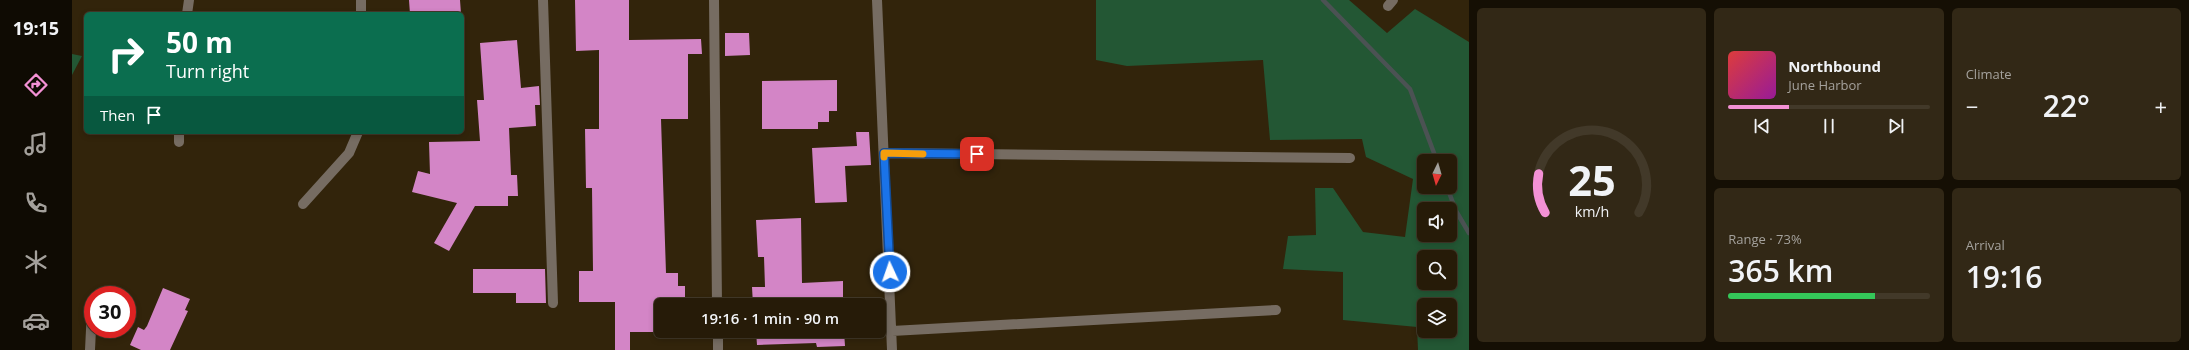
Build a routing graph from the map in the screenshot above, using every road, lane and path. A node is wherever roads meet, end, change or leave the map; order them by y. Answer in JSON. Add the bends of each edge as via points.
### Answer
{"nodes":[{"id":1,"x":189,"y":0,"type":"edge"},
{"id":2,"x":361,"y":0,"type":"edge"},
{"id":3,"x":542,"y":0,"type":"edge"},
{"id":4,"x":714,"y":0,"type":"edge"},
{"id":5,"x":877,"y":0,"type":"edge"},
{"id":6,"x":187,"y":12,"type":"edge"},
{"id":7,"x":361,"y":12,"type":"edge"},
{"id":8,"x":357,"y":134,"type":"edge"},
{"id":9,"x":884,"y":153,"type":"junction"},
{"id":10,"x":1350,"y":158,"type":"dead end"},
{"id":11,"x":303,"y":204,"type":"dead end"},
{"id":12,"x":717,"y":298,"type":"edge"},
{"id":13,"x":553,"y":303,"type":"dead end"},
{"id":14,"x":1276,"y":310,"type":"dead end"},
{"id":15,"x":892,"y":331,"type":"junction"},
{"id":16,"x":91,"y":338,"type":"edge"},
{"id":17,"x":718,"y":338,"type":"edge"},
{"id":18,"x":90,"y":350,"type":"edge"},
{"id":19,"x":718,"y":350,"type":"edge"},
{"id":20,"x":892,"y":350,"type":"edge"}],
"edges":[{"from":1,"to":6,"type":"street"},
{"from":2,"to":7,"type":"street"},
{"from":3,"to":13,"type":"street"},
{"from":4,"to":12,"type":"street"},
{"from":5,"to":9,"type":"street"},
{"from":8,"to":11,"type":"street","via":[[348,153]]},
{"from":9,"to":10,"type":"street"},
{"from":9,"to":15,"type":"street"},
{"from":14,"to":15,"type":"street"},
{"from":15,"to":20,"type":"street"},
{"from":16,"to":18,"type":"street"},
{"from":17,"to":19,"type":"street"}]}
